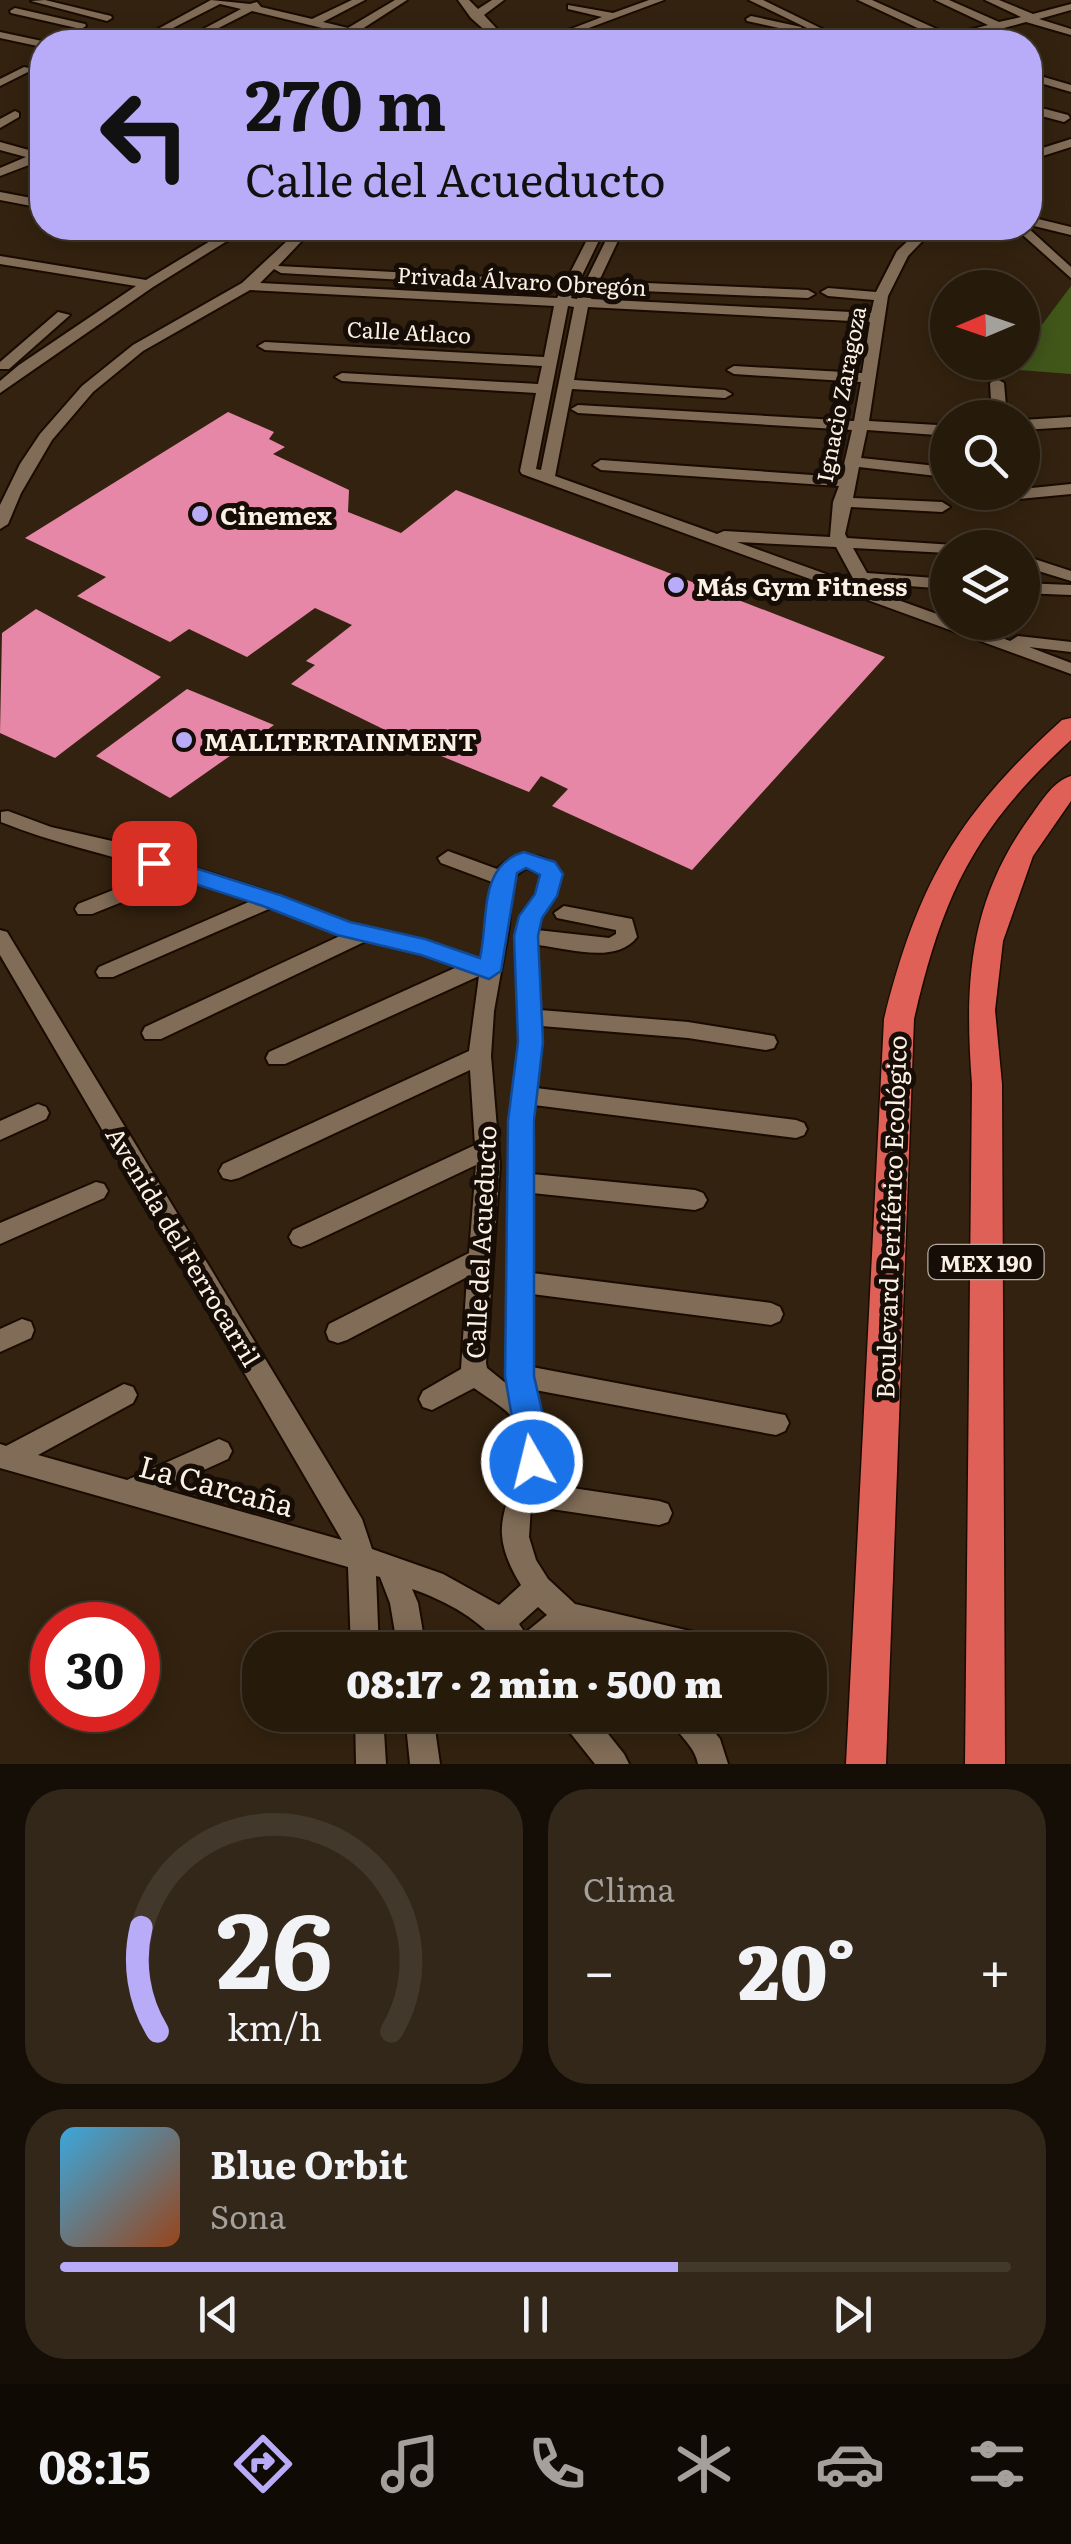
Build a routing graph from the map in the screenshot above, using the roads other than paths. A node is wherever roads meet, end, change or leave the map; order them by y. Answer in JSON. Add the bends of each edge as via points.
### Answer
{"nodes":[{"id":1,"x":37,"y":0,"type":"edge"},
{"id":2,"x":218,"y":0,"type":"edge"},
{"id":3,"x":267,"y":0,"type":"edge"},
{"id":4,"x":360,"y":0,"type":"edge"},
{"id":5,"x":402,"y":0,"type":"edge"},
{"id":6,"x":463,"y":0,"type":"edge"},
{"id":7,"x":499,"y":0,"type":"edge"},
{"id":8,"x":659,"y":0,"type":"edge"},
{"id":9,"x":754,"y":0,"type":"edge"},
{"id":10,"x":768,"y":0,"type":"edge"},
{"id":11,"x":863,"y":0,"type":"edge"},
{"id":12,"x":940,"y":0,"type":"edge"},
{"id":13,"x":990,"y":0,"type":"edge"},
{"id":14,"x":572,"y":7,"type":"dead end"},
{"id":15,"x":1071,"y":7,"type":"edge"},
{"id":16,"x":252,"y":8,"type":"junction"},
{"id":17,"x":15,"y":11,"type":"junction"},
{"id":18,"x":476,"y":16,"type":"junction"},
{"id":19,"x":615,"y":16,"type":"junction"},
{"id":20,"x":0,"y":18,"type":"edge"},
{"id":21,"x":107,"y":18,"type":"dead end"},
{"id":22,"x":1031,"y":19,"type":"junction"},
{"id":23,"x":750,"y":20,"type":"dead end"},
{"id":24,"x":313,"y":23,"type":"junction"},
{"id":25,"x":32,"y":26,"type":"dead end"},
{"id":26,"x":1001,"y":26,"type":"junction"},
{"id":27,"x":84,"y":27,"type":"dead end"},
{"id":28,"x":163,"y":29,"type":"dead end"},
{"id":29,"x":208,"y":30,"type":"edge"},
{"id":30,"x":332,"y":30,"type":"edge"},
{"id":31,"x":358,"y":30,"type":"edge"},
{"id":32,"x":491,"y":30,"type":"edge"},
{"id":33,"x":576,"y":30,"type":"edge"},
{"id":34,"x":801,"y":30,"type":"edge"},
{"id":35,"x":819,"y":30,"type":"edge"},
{"id":36,"x":831,"y":30,"type":"edge"},
{"id":37,"x":930,"y":30,"type":"edge"},
{"id":38,"x":985,"y":30,"type":"edge"},
{"id":39,"x":1071,"y":32,"type":"edge"},
{"id":40,"x":0,"y":35,"type":"edge"},
{"id":41,"x":30,"y":41,"type":"edge"},
{"id":42,"x":28,"y":68,"type":"dead end"},
{"id":43,"x":1042,"y":80,"type":"edge"},
{"id":44,"x":0,"y":82,"type":"edge"},
{"id":45,"x":1071,"y":89,"type":"edge"},
{"id":46,"x":1042,"y":112,"type":"edge"},
{"id":47,"x":15,"y":116,"type":"dead end"},
{"id":48,"x":1064,"y":118,"type":"dead end"},
{"id":49,"x":0,"y":124,"type":"edge"},
{"id":50,"x":1071,"y":143,"type":"edge"},
{"id":51,"x":0,"y":146,"type":"edge"},
{"id":52,"x":1042,"y":152,"type":"edge"},
{"id":53,"x":30,"y":153,"type":"edge"},
{"id":54,"x":30,"y":160,"type":"edge"},
{"id":55,"x":0,"y":172,"type":"edge"},
{"id":56,"x":0,"y":196,"type":"edge"},
{"id":57,"x":30,"y":202,"type":"edge"},
{"id":58,"x":1042,"y":225,"type":"edge"},
{"id":59,"x":1071,"y":231,"type":"edge"},
{"id":60,"x":1042,"y":233,"type":"edge"},
{"id":61,"x":219,"y":240,"type":"edge"},
{"id":62,"x":295,"y":240,"type":"edge"},
{"id":63,"x":592,"y":240,"type":"edge"},
{"id":64,"x":612,"y":240,"type":"edge"},
{"id":65,"x":917,"y":240,"type":"edge"},
{"id":66,"x":1034,"y":240,"type":"edge"},
{"id":67,"x":0,"y":260,"type":"edge"},
{"id":68,"x":1071,"y":260,"type":"edge"},
{"id":69,"x":281,"y":269,"type":"dead end"},
{"id":70,"x":1071,"y":274,"type":"edge"},
{"id":71,"x":148,"y":284,"type":"junction"},
{"id":72,"x":568,"y":284,"type":"junction"},
{"id":73,"x":589,"y":284,"type":"junction"},
{"id":74,"x":247,"y":286,"type":"junction"},
{"id":75,"x":828,"y":292,"type":"dead end"},
{"id":76,"x":808,"y":294,"type":"dead end"},
{"id":77,"x":882,"y":296,"type":"junction"},
{"id":78,"x":562,"y":302,"type":"junction"},
{"id":79,"x":582,"y":303,"type":"junction"},
{"id":80,"x":63,"y":315,"type":"dead end"},
{"id":81,"x":879,"y":318,"type":"junction"},
{"id":82,"x":266,"y":346,"type":"dead end"},
{"id":83,"x":550,"y":362,"type":"junction"},
{"id":84,"x":2,"y":366,"type":"edge"},
{"id":85,"x":24,"y":368,"type":"junction"},
{"id":86,"x":734,"y":370,"type":"dead end"},
{"id":87,"x":342,"y":377,"type":"dead end"},
{"id":88,"x":869,"y":378,"type":"junction"},
{"id":89,"x":998,"y":383,"type":"dead end"},
{"id":90,"x":2,"y":386,"type":"edge"},
{"id":91,"x":565,"y":391,"type":"junction"},
{"id":92,"x":543,"y":393,"type":"junction"},
{"id":93,"x":724,"y":394,"type":"dead end"},
{"id":94,"x":999,"y":400,"type":"edge"},
{"id":95,"x":578,"y":409,"type":"dead end"},
{"id":96,"x":1071,"y":422,"type":"edge"},
{"id":97,"x":1040,"y":424,"type":"edge"},
{"id":98,"x":860,"y":426,"type":"junction"},
{"id":99,"x":930,"y":430,"type":"edge"},
{"id":100,"x":852,"y":462,"type":"junction"},
{"id":101,"x":601,"y":465,"type":"dead end"},
{"id":102,"x":930,"y":470,"type":"edge"},
{"id":103,"x":547,"y":478,"type":"junction"},
{"id":104,"x":847,"y":482,"type":"junction"},
{"id":105,"x":1071,"y":489,"type":"edge"},
{"id":106,"x":1040,"y":491,"type":"edge"},
{"id":107,"x":842,"y":502,"type":"junction"},
{"id":108,"x":930,"y":506,"type":"edge"},
{"id":109,"x":0,"y":524,"type":"edge"},
{"id":110,"x":702,"y":535,"type":"junction"},
{"id":111,"x":839,"y":542,"type":"junction"},
{"id":112,"x":930,"y":547,"type":"edge"},
{"id":113,"x":1040,"y":566,"type":"edge"},
{"id":114,"x":1071,"y":576,"type":"edge"},
{"id":115,"x":930,"y":583,"type":"edge"},
{"id":116,"x":1040,"y":589,"type":"edge"},
{"id":117,"x":1071,"y":590,"type":"edge"},
{"id":118,"x":930,"y":619,"type":"edge"},
{"id":119,"x":986,"y":640,"type":"edge"},
{"id":120,"x":1000,"y":640,"type":"edge"},
{"id":121,"x":1071,"y":647,"type":"edge"},
{"id":122,"x":1071,"y":669,"type":"edge"},
{"id":123,"x":1071,"y":726,"type":"edge"},
{"id":124,"x":1071,"y":785,"type":"edge"},
{"id":125,"x":8,"y":817,"type":"dead end"},
{"id":126,"x":448,"y":858,"type":"dead end"},
{"id":127,"x":178,"y":872,"type":"junction"},
{"id":128,"x":502,"y":878,"type":"junction"},
{"id":129,"x":272,"y":900,"type":"junction"},
{"id":130,"x":85,"y":908,"type":"dead end"},
{"id":131,"x":564,"y":912,"type":"dead end"},
{"id":132,"x":364,"y":934,"type":"junction"},
{"id":133,"x":526,"y":936,"type":"junction"},
{"id":134,"x":0,"y":938,"type":"edge"},
{"id":135,"x":483,"y":969,"type":"junction"},
{"id":136,"x":106,"y":972,"type":"dead end"},
{"id":137,"x":531,"y":1018,"type":"junction"},
{"id":138,"x":154,"y":1034,"type":"dead end"},
{"id":139,"x":766,"y":1042,"type":"dead end"},
{"id":140,"x":480,"y":1056,"type":"junction"},
{"id":141,"x":277,"y":1058,"type":"dead end"},
{"id":142,"x":524,"y":1096,"type":"junction"},
{"id":143,"x":38,"y":1113,"type":"dead end"},
{"id":144,"x":486,"y":1118,"type":"junction"},
{"id":145,"x":521,"y":1121,"type":"junction"},
{"id":146,"x":796,"y":1129,"type":"dead end"},
{"id":147,"x":0,"y":1131,"type":"edge"},
{"id":148,"x":488,"y":1149,"type":"junction"},
{"id":149,"x":231,"y":1170,"type":"dead end"},
{"id":150,"x":520,"y":1182,"type":"junction"},
{"id":151,"x":96,"y":1191,"type":"dead end"},
{"id":152,"x":695,"y":1200,"type":"dead end"},
{"id":153,"x":0,"y":1234,"type":"edge"},
{"id":154,"x":301,"y":1238,"type":"dead end"},
{"id":155,"x":478,"y":1260,"type":"junction"},
{"id":156,"x":521,"y":1282,"type":"junction"},
{"id":157,"x":771,"y":1314,"type":"dead end"},
{"id":158,"x":338,"y":1332,"type":"dead end"},
{"id":159,"x":475,"y":1374,"type":"junction"},
{"id":160,"x":520,"y":1376,"type":"junction"},
{"id":161,"x":124,"y":1395,"type":"dead end"},
{"id":162,"x":432,"y":1400,"type":"dead end"},
{"id":163,"x":526,"y":1414,"type":"junction"},
{"id":164,"x":776,"y":1423,"type":"dead end"},
{"id":165,"x":219,"y":1451,"type":"dead end"},
{"id":166,"x":4,"y":1457,"type":"edge"},
{"id":167,"x":524,"y":1492,"type":"junction"},
{"id":168,"x":126,"y":1493,"type":"junction"},
{"id":169,"x":659,"y":1513,"type":"dead end"},
{"id":170,"x":361,"y":1558,"type":"junction"},
{"id":171,"x":389,"y":1568,"type":"junction"},
{"id":172,"x":538,"y":1588,"type":"junction"},
{"id":173,"x":566,"y":1616,"type":"junction"},
{"id":174,"x":500,"y":1624,"type":"junction"},
{"id":175,"x":610,"y":1627,"type":"junction"},
{"id":176,"x":365,"y":1632,"type":"edge"},
{"id":177,"x":409,"y":1632,"type":"edge"},
{"id":178,"x":507,"y":1632,"type":"edge"},
{"id":179,"x":546,"y":1632,"type":"edge"},
{"id":180,"x":614,"y":1632,"type":"edge"},
{"id":181,"x":632,"y":1632,"type":"edge"},
{"id":182,"x":370,"y":1732,"type":"edge"},
{"id":183,"x":422,"y":1732,"type":"edge"},
{"id":184,"x":588,"y":1732,"type":"edge"},
{"id":185,"x":696,"y":1732,"type":"edge"},
{"id":186,"x":371,"y":1764,"type":"edge"},
{"id":187,"x":426,"y":1764,"type":"edge"},
{"id":188,"x":614,"y":1764,"type":"edge"},
{"id":189,"x":714,"y":1764,"type":"edge"},
{"id":190,"x":866,"y":1764,"type":"edge"},
{"id":191,"x":986,"y":1764,"type":"edge"}],
"edges":[{"from":1,"to":17,"type":"street"},
{"from":1,"to":21,"type":"street"},
{"from":2,"to":16,"type":"street"},
{"from":2,"to":28,"type":"street"},
{"from":3,"to":16,"type":"street"},
{"from":4,"to":24,"type":"street"},
{"from":5,"to":31,"type":"street"},
{"from":6,"to":18,"type":"street"},
{"from":7,"to":18,"type":"street"},
{"from":8,"to":19,"type":"street"},
{"from":9,"to":35,"type":"street"},
{"from":10,"to":36,"type":"street"},
{"from":11,"to":37,"type":"street"},
{"from":12,"to":26,"type":"street"},
{"from":13,"to":22,"type":"street"},
{"from":14,"to":19,"type":"street"},
{"from":15,"to":22,"type":"street"},
{"from":16,"to":24,"type":"street"},
{"from":16,"to":29,"type":"street"},
{"from":17,"to":20,"type":"street"},
{"from":17,"to":27,"type":"street"},
{"from":18,"to":32,"type":"street"},
{"from":19,"to":33,"type":"street"},
{"from":20,"to":25,"type":"street"},
{"from":22,"to":26,"type":"street"},
{"from":22,"to":39,"type":"street"},
{"from":23,"to":34,"type":"street"},
{"from":24,"to":30,"type":"street"},
{"from":26,"to":38,"type":"street"},
{"from":40,"to":41,"type":"street"},
{"from":42,"to":44,"type":"street"},
{"from":43,"to":45,"type":"street"},
{"from":46,"to":48,"type":"street"},
{"from":47,"to":49,"type":"street"},
{"from":50,"to":52,"type":"street"},
{"from":51,"to":53,"type":"street"},
{"from":54,"to":55,"type":"street"},
{"from":56,"to":57,"type":"street"},
{"from":58,"to":59,"type":"street"},
{"from":60,"to":68,"type":"street"},
{"from":61,"to":71,"type":"street"},
{"from":62,"to":74,"type":"street"},
{"from":63,"to":72,"type":"street"},
{"from":64,"to":73,"type":"street"},
{"from":65,"to":77,"type":"street","name":"Ignacio Zaragoza","via":[[902,254]]},
{"from":66,"to":70,"type":"street"},
{"from":67,"to":71,"type":"street"},
{"from":69,"to":72,"type":"street","via":[[523,276]]},
{"from":71,"to":85,"type":"street"},
{"from":72,"to":78,"type":"street"},
{"from":73,"to":76,"type":"street"},
{"from":73,"to":79,"type":"street"},
{"from":74,"to":78,"type":"street","name":"Privada Álvaro Obregón"},
{"from":74,"to":109,"type":"street","via":[[109,366],[82,390],[33,455]]},
{"from":75,"to":77,"type":"street"},
{"from":77,"to":81,"type":"street","name":"Ignacio Zaragoza"},
{"from":78,"to":79,"type":"street","name":"Privada Álvaro Obregón"},
{"from":78,"to":83,"type":"street"},
{"from":79,"to":81,"type":"street","name":"Privada Álvaro Obregón"},
{"from":79,"to":91,"type":"street"},
{"from":80,"to":84,"type":"street"},
{"from":81,"to":88,"type":"street","name":"Ignacio Zaragoza"},
{"from":82,"to":83,"type":"street","name":"Calle Atlaco"},
{"from":83,"to":92,"type":"street"},
{"from":84,"to":85,"type":"street"},
{"from":85,"to":90,"type":"street"},
{"from":86,"to":88,"type":"street"},
{"from":87,"to":92,"type":"street"},
{"from":88,"to":98,"type":"street","name":"Ignacio Zaragoza"},
{"from":89,"to":94,"type":"street"},
{"from":91,"to":92,"type":"street"},
{"from":91,"to":93,"type":"street"},
{"from":91,"to":103,"type":"street"},
{"from":92,"to":103,"type":"street","via":[[528,471]]},
{"from":95,"to":98,"type":"street"},
{"from":96,"to":97,"type":"street"},
{"from":98,"to":99,"type":"street"},
{"from":98,"to":100,"type":"street","name":"Ignacio Zaragoza"},
{"from":100,"to":102,"type":"street"},
{"from":100,"to":104,"type":"street","name":"Ignacio Zaragoza"},
{"from":101,"to":104,"type":"street"},
{"from":103,"to":110,"type":"street"},
{"from":104,"to":107,"type":"street","name":"Ignacio Zaragoza"},
{"from":105,"to":106,"type":"street"},
{"from":107,"to":108,"type":"street"},
{"from":107,"to":111,"type":"street","name":"Ignacio Zaragoza"},
{"from":110,"to":111,"type":"street"},
{"from":110,"to":118,"type":"street"},
{"from":111,"to":112,"type":"street"},
{"from":111,"to":115,"type":"street","via":[[861,578]]},
{"from":113,"to":114,"type":"street"},
{"from":116,"to":117,"type":"street"},
{"from":119,"to":122,"type":"street"},
{"from":120,"to":121,"type":"street"},
{"from":123,"to":190,"type":"highway","name":"Boulevard Periférico Ecológico","via":[[1026,765],[958,847],[926,916],[898,1020]]},
{"from":124,"to":191,"type":"highway","number":"MEX 190","via":[[1050,804],[1016,862],[992,921],[981,1000],[987,1084]]},
{"from":125,"to":127,"type":"street"},
{"from":126,"to":128,"type":"street"},
{"from":127,"to":129,"type":"street"},
{"from":127,"to":130,"type":"street"},
{"from":128,"to":133,"type":"street","name":"Calle del Acueducto","via":[[524,860],[552,874]]},
{"from":128,"to":135,"type":"street","name":"Calle del Acueducto","via":[[499,927]]},
{"from":129,"to":132,"type":"street"},
{"from":129,"to":136,"type":"street"},
{"from":131,"to":133,"type":"street","via":[[614,920],[628,932],[612,946]]},
{"from":132,"to":135,"type":"street"},
{"from":132,"to":138,"type":"street"},
{"from":133,"to":137,"type":"street","name":"Calle del Acueducto"},
{"from":134,"to":170,"type":"street","name":"Avenida del Ferrocarril","via":[[352,1528]]},
{"from":135,"to":140,"type":"street","name":"Calle del Acueducto"},
{"from":135,"to":141,"type":"street"},
{"from":137,"to":139,"type":"street"},
{"from":137,"to":142,"type":"street","name":"Calle del Acueducto"},
{"from":140,"to":144,"type":"street","name":"Calle del Acueducto"},
{"from":140,"to":149,"type":"street"},
{"from":142,"to":145,"type":"street","name":"Calle del Acueducto"},
{"from":142,"to":146,"type":"street"},
{"from":143,"to":147,"type":"street"},
{"from":144,"to":145,"type":"street"},
{"from":144,"to":148,"type":"street","name":"Calle del Acueducto"},
{"from":145,"to":150,"type":"street","name":"Calle del Acueducto"},
{"from":148,"to":154,"type":"street"},
{"from":148,"to":155,"type":"street","name":"Calle del Acueducto"},
{"from":150,"to":152,"type":"street"},
{"from":150,"to":156,"type":"street","name":"Calle del Acueducto"},
{"from":151,"to":153,"type":"street"},
{"from":155,"to":158,"type":"street"},
{"from":155,"to":159,"type":"street","name":"Calle del Acueducto"},
{"from":156,"to":157,"type":"street"},
{"from":156,"to":160,"type":"street","name":"Calle del Acueducto"},
{"from":159,"to":162,"type":"street"},
{"from":159,"to":163,"type":"street","name":"Calle del Acueducto"},
{"from":160,"to":163,"type":"street","name":"Calle del Acueducto"},
{"from":160,"to":164,"type":"street"},
{"from":161,"to":166,"type":"street"},
{"from":163,"to":167,"type":"street","name":"Calle del Acueducto","via":[[533,1437]]},
{"from":165,"to":168,"type":"street"},
{"from":166,"to":168,"type":"street","name":"La Carcaña"},
{"from":167,"to":169,"type":"street"},
{"from":167,"to":172,"type":"street","name":"Calle del Acueducto","via":[[515,1538]]},
{"from":168,"to":170,"type":"street","name":"La Carcaña"},
{"from":170,"to":171,"type":"street","name":"La Carcaña"},
{"from":170,"to":176,"type":"street","name":"Avenida del Ferrocarril"},
{"from":171,"to":174,"type":"street","name":"La Carcaña","via":[[452,1590]]},
{"from":171,"to":177,"type":"street"},
{"from":172,"to":173,"type":"street","name":"Calle del Acueducto"},
{"from":172,"to":174,"type":"street"},
{"from":173,"to":175,"type":"street"},
{"from":173,"to":179,"type":"street"},
{"from":174,"to":178,"type":"street"},
{"from":175,"to":180,"type":"street"},
{"from":175,"to":181,"type":"street"},
{"from":182,"to":186,"type":"street"},
{"from":183,"to":187,"type":"street"},
{"from":184,"to":188,"type":"street"},
{"from":185,"to":189,"type":"street"}]}
